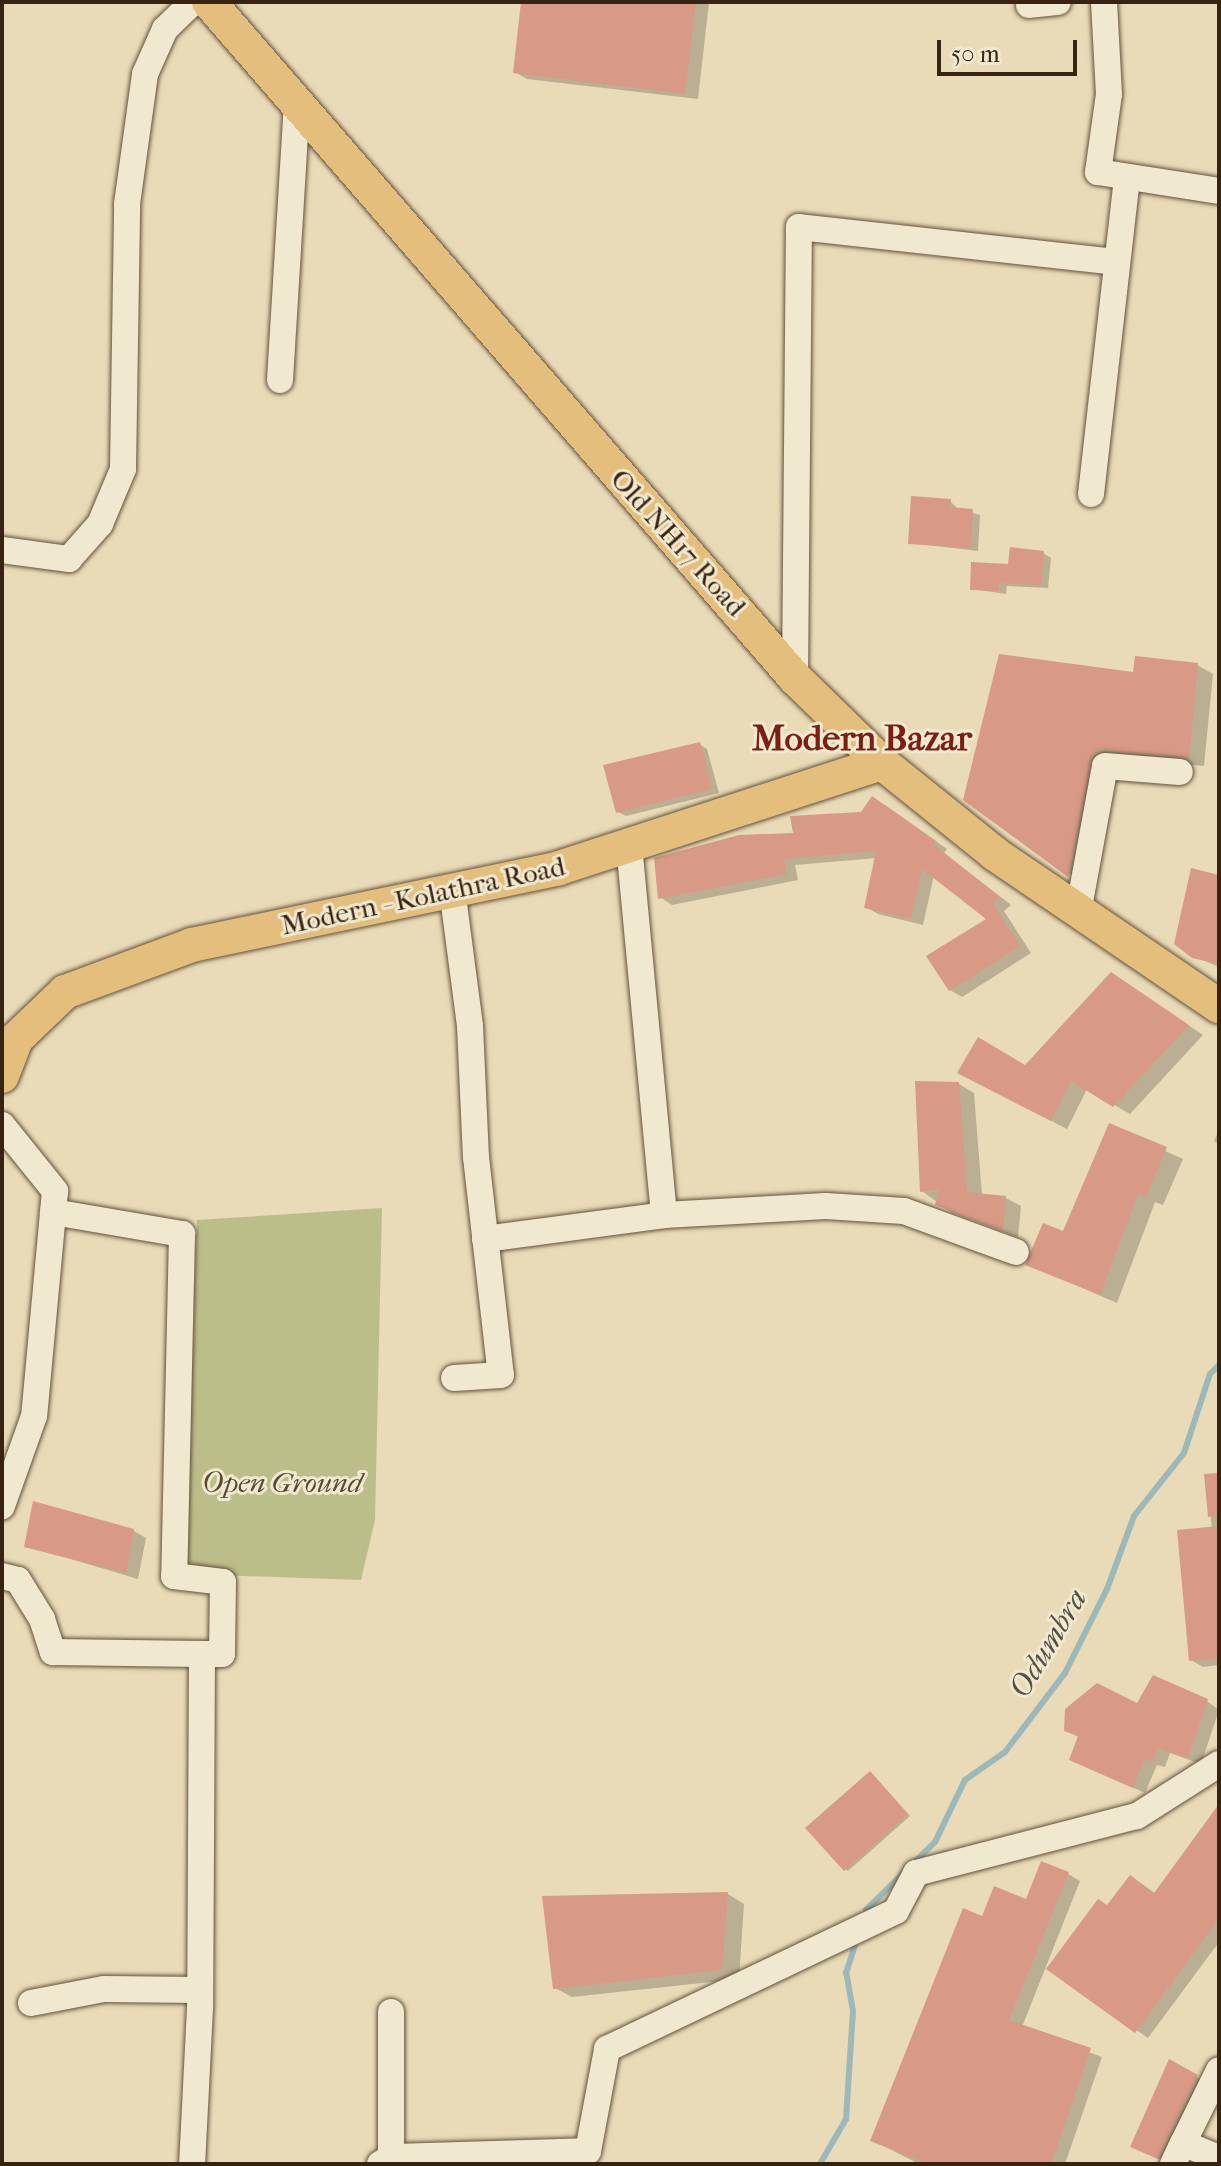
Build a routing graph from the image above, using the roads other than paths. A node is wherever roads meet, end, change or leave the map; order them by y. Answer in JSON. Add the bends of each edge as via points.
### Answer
{"nodes":[{"id":1,"x":193,"y":2,"type":"edge"},
{"id":2,"x":209,"y":2,"type":"edge"},
{"id":3,"x":1058,"y":2,"type":"edge"},
{"id":4,"x":1104,"y":2,"type":"edge"},
{"id":5,"x":1029,"y":5,"type":"dead end"},
{"id":6,"x":297,"y":101,"type":"junction"},
{"id":7,"x":1127,"y":177,"type":"junction"},
{"id":8,"x":1219,"y":191,"type":"edge"},
{"id":9,"x":1116,"y":262,"type":"junction"},
{"id":10,"x":280,"y":380,"type":"dead end"},
{"id":11,"x":1091,"y":494,"type":"dead end"},
{"id":12,"x":2,"y":550,"type":"edge"},
{"id":13,"x":795,"y":678,"type":"junction"},
{"id":14,"x":882,"y":763,"type":"junction"},
{"id":15,"x":1180,"y":772,"type":"dead end"},
{"id":16,"x":629,"y":846,"type":"junction"},
{"id":17,"x":452,"y":889,"type":"junction"},
{"id":18,"x":1078,"y":913,"type":"junction"},
{"id":19,"x":1219,"y":1006,"type":"edge"},
{"id":20,"x":2,"y":1076,"type":"edge"},
{"id":21,"x":2,"y":1125,"type":"edge"},
{"id":22,"x":53,"y":1212,"type":"junction"},
{"id":23,"x":664,"y":1215,"type":"junction"},
{"id":24,"x":485,"y":1239,"type":"junction"},
{"id":25,"x":1016,"y":1252,"type":"dead end"},
{"id":26,"x":454,"y":1378,"type":"dead end"},
{"id":27,"x":10,"y":1461,"type":"edge"},
{"id":28,"x":2,"y":1506,"type":"edge"},
{"id":29,"x":2,"y":1576,"type":"edge"},
{"id":30,"x":202,"y":1654,"type":"junction"},
{"id":31,"x":1219,"y":1764,"type":"edge"},
{"id":32,"x":200,"y":1990,"type":"junction"},
{"id":33,"x":31,"y":2003,"type":"dead end"},
{"id":34,"x":391,"y":2012,"type":"dead end"},
{"id":35,"x":1219,"y":2070,"type":"edge"},
{"id":36,"x":1178,"y":2154,"type":"edge"},
{"id":37,"x":1219,"y":2158,"type":"edge"},
{"id":38,"x":385,"y":2160,"type":"edge"},
{"id":39,"x":192,"y":2164,"type":"edge"}],
"edges":[{"from":1,"to":12,"type":"street","via":[[165,29],[145,74],[127,204],[123,469],[100,524],[69,559]]},
{"from":2,"to":6,"type":"main road","name":"Old NH17 Road"},
{"from":3,"to":5,"type":"street"},
{"from":4,"to":7,"type":"street","via":[[1109,94],[1098,172]]},
{"from":6,"to":10,"type":"street"},
{"from":6,"to":13,"type":"main road","name":"Old NH17 Road"},
{"from":7,"to":8,"type":"street"},
{"from":7,"to":9,"type":"street"},
{"from":9,"to":11,"type":"street"},
{"from":9,"to":13,"type":"street","via":[[799,227]]},
{"from":13,"to":14,"type":"main road","name":"Old NH17 Road"},
{"from":14,"to":16,"type":"main road","name":"Modern - Kolathra Road"},
{"from":14,"to":18,"type":"main road","name":"Old NH17 Road"},
{"from":15,"to":18,"type":"street","via":[[1105,766]]},
{"from":16,"to":17,"type":"main road","name":"Modern - Kolathra Road","via":[[559,868]]},
{"from":16,"to":23,"type":"street"},
{"from":17,"to":20,"type":"main road","name":"Modern - Kolathra Road","via":[[192,945],[65,992],[16,1039]]},
{"from":17,"to":24,"type":"street","via":[[470,1026]]},
{"from":18,"to":19,"type":"main road","name":"Old NH17 Road"},
{"from":21,"to":22,"type":"street","via":[[55,1191]]},
{"from":22,"to":27,"type":"street","via":[[34,1416]]},
{"from":22,"to":30,"type":"street","via":[[182,1234],[174,1576],[223,1582],[222,1654]]},
{"from":23,"to":24,"type":"street"},
{"from":23,"to":25,"type":"street","via":[[826,1206],[904,1211]]},
{"from":24,"to":26,"type":"street","via":[[501,1375]]},
{"from":27,"to":28,"type":"street"},
{"from":29,"to":30,"type":"street","via":[[18,1580],[53,1652]]},
{"from":30,"to":32,"type":"street"},
{"from":31,"to":38,"type":"street","via":[[1137,1816],[916,1873],[896,1911],[607,2049],[588,2151]]},
{"from":32,"to":33,"type":"street","via":[[104,1989]]},
{"from":32,"to":39,"type":"street"},
{"from":34,"to":38,"type":"street"},
{"from":35,"to":36,"type":"street"},
{"from":36,"to":37,"type":"street"}]}
